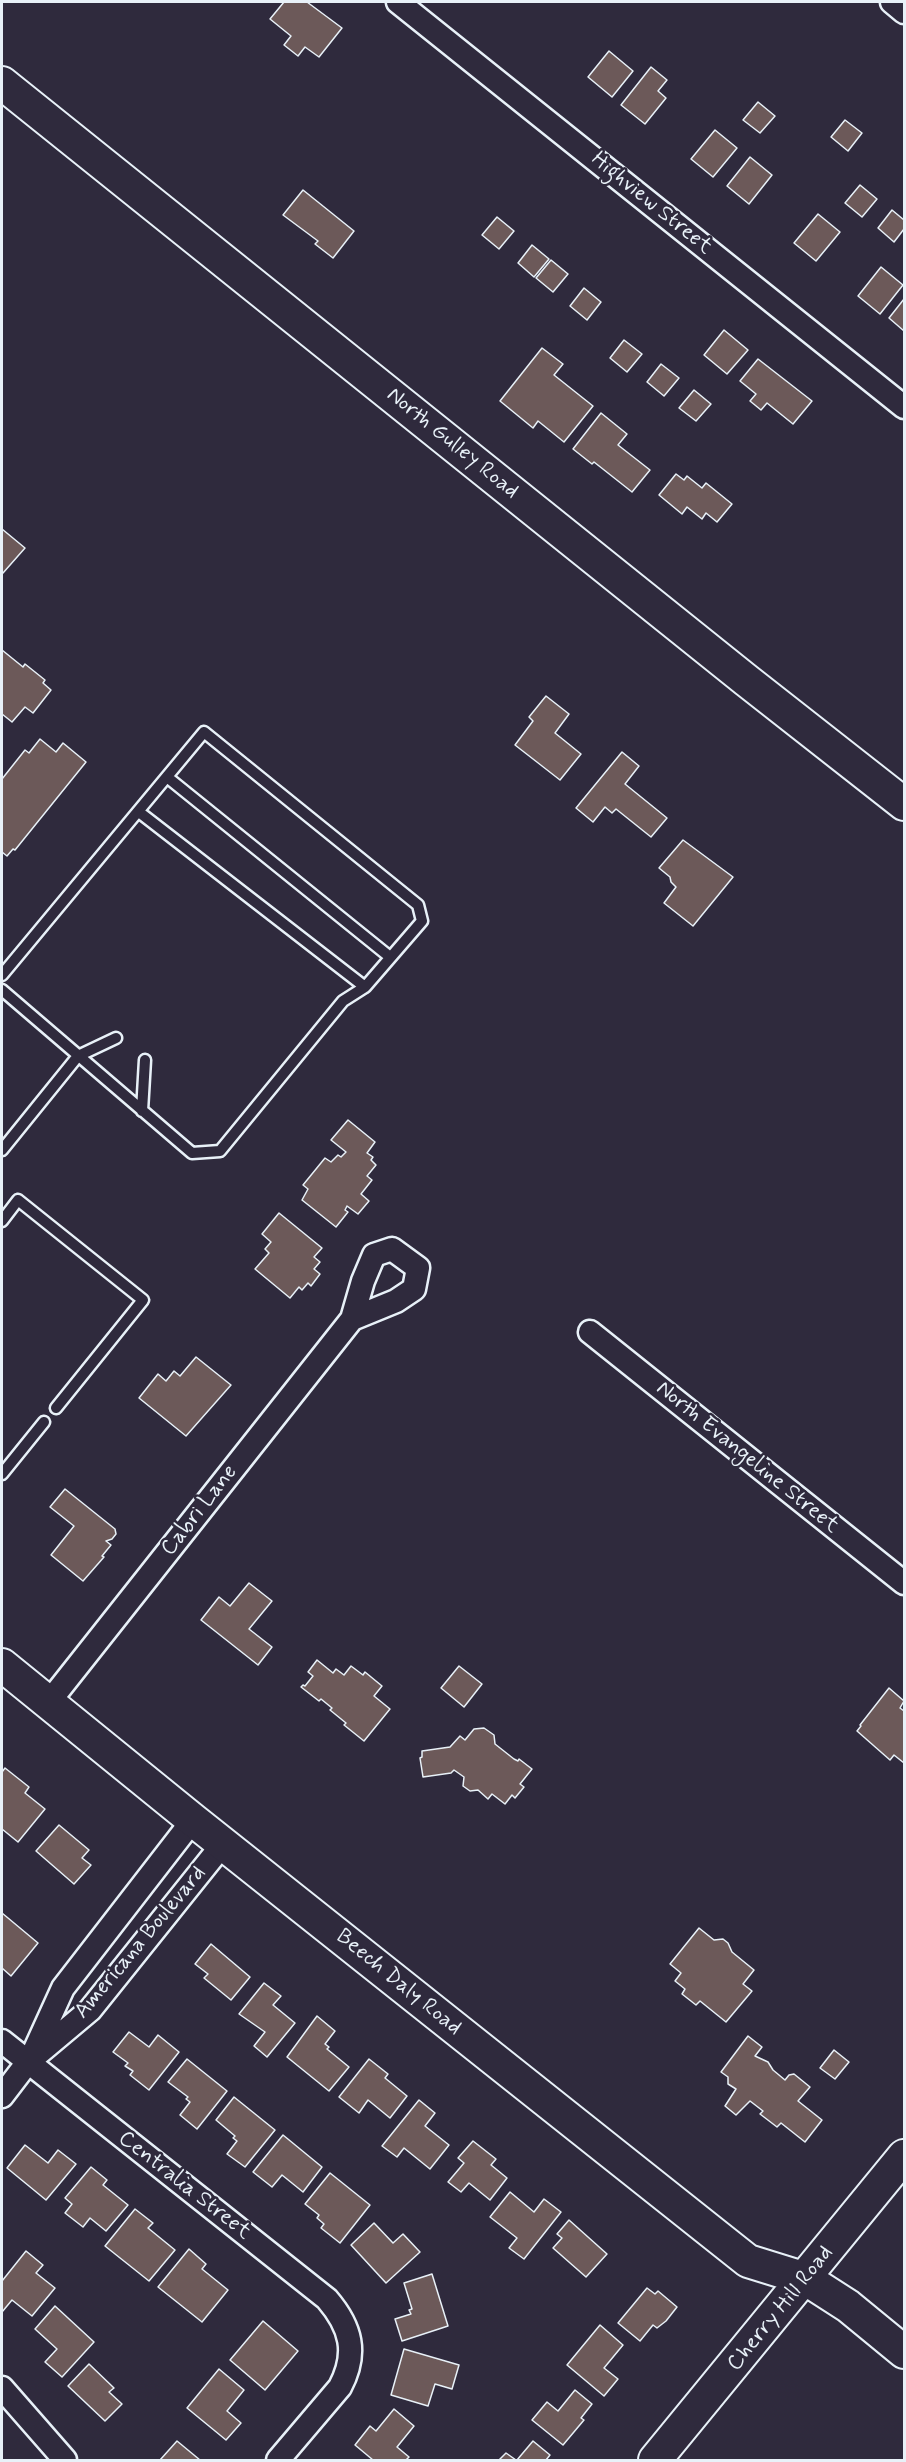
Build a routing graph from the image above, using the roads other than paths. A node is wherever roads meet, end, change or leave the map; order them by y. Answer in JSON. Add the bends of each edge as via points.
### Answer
{"nodes":[{"id":1,"x":398,"y":2,"type":"edge"},
{"id":2,"x":892,"y":2,"type":"edge"},
{"id":3,"x":904,"y":12,"type":"edge"},
{"id":4,"x":2,"y":83,"type":"edge"},
{"id":5,"x":904,"y":407,"type":"edge"},
{"id":6,"x":167,"y":777,"type":"junction"},
{"id":7,"x":904,"y":804,"type":"edge"},
{"id":8,"x":139,"y":812,"type":"junction"},
{"id":9,"x":390,"y":957,"type":"junction"},
{"id":10,"x":2,"y":975,"type":"edge"},
{"id":11,"x":365,"y":987,"type":"junction"},
{"id":12,"x":2,"y":990,"type":"edge"},
{"id":13,"x":116,"y":1038,"type":"dead end"},
{"id":14,"x":78,"y":1056,"type":"junction"},
{"id":15,"x":145,"y":1060,"type":"dead end"},
{"id":16,"x":142,"y":1111,"type":"junction"},
{"id":17,"x":2,"y":1150,"type":"edge"},
{"id":18,"x":2,"y":1221,"type":"edge"},
{"id":19,"x":352,"y":1319,"type":"dead end"},
{"id":20,"x":590,"y":1332,"type":"dead end"},
{"id":21,"x":56,"y":1408,"type":"dead end"},
{"id":22,"x":44,"y":1422,"type":"dead end"},
{"id":23,"x":2,"y":1474,"type":"edge"},
{"id":24,"x":904,"y":1583,"type":"edge"},
{"id":25,"x":2,"y":1665,"type":"edge"},
{"id":26,"x":49,"y":1702,"type":"junction"},
{"id":27,"x":193,"y":1821,"type":"junction"},
{"id":28,"x":224,"y":1844,"type":"junction"},
{"id":29,"x":2,"y":2041,"type":"edge"},
{"id":30,"x":28,"y":2062,"type":"junction"},
{"id":31,"x":2,"y":2096,"type":"edge"},
{"id":32,"x":904,"y":2156,"type":"edge"},
{"id":33,"x":806,"y":2278,"type":"junction"},
{"id":34,"x":904,"y":2352,"type":"edge"},
{"id":35,"x":2,"y":2388,"type":"edge"},
{"id":36,"x":65,"y":2460,"type":"edge"},
{"id":37,"x":278,"y":2460,"type":"edge"},
{"id":38,"x":655,"y":2460,"type":"edge"}],
"edges":[{"from":1,"to":5,"type":"street","name":"Highview Street"},
{"from":2,"to":3,"type":"street"},
{"from":4,"to":7,"type":"main road","name":"North Gulley Road"},
{"from":6,"to":8,"type":"lane"},
{"from":6,"to":9,"type":"lane"},
{"from":6,"to":9,"type":"lane","via":[[204,732],[418,904],[422,921]]},
{"from":8,"to":10,"type":"lane"},
{"from":8,"to":11,"type":"lane"},
{"from":9,"to":11,"type":"lane"},
{"from":11,"to":16,"type":"lane","via":[[343,1001],[220,1151],[192,1153]]},
{"from":12,"to":14,"type":"lane"},
{"from":13,"to":14,"type":"lane"},
{"from":14,"to":16,"type":"lane"},
{"from":14,"to":17,"type":"lane"},
{"from":15,"to":16,"type":"lane"},
{"from":18,"to":21,"type":"lane","via":[[18,1200],[143,1300]]},
{"from":19,"to":26,"type":"street","name":"Cabri Lane"},
{"from":20,"to":24,"type":"street","name":"North Evangeline Street"},
{"from":22,"to":23,"type":"lane"},
{"from":25,"to":26,"type":"main road","name":"Beech Daly Road"},
{"from":26,"to":27,"type":"main road","name":"Beech Daly Road"},
{"from":27,"to":28,"type":"main road","name":"Beech Daly Road"},
{"from":27,"to":30,"type":"street","name":"Americana Boulevard","via":[[63,1988]]},
{"from":28,"to":30,"type":"street","name":"Americana Boulevard","via":[[90,2010]]},
{"from":28,"to":33,"type":"main road","name":"Beech Daly Road","via":[[748,2261]]},
{"from":29,"to":30,"type":"street","name":"Centralia Street"},
{"from":30,"to":31,"type":"street","name":"Americana Boulevard"},
{"from":30,"to":37,"type":"street","name":"Centralia Street","via":[[327,2299],[340,2314],[350,2342],[350,2361],[340,2387]]},
{"from":32,"to":33,"type":"main road","name":"Cherry Hill Road"},
{"from":33,"to":34,"type":"main road","name":"Beech Daly Road"},
{"from":33,"to":38,"type":"main road","name":"Cherry Hill Road"},
{"from":35,"to":36,"type":"street"}]}
